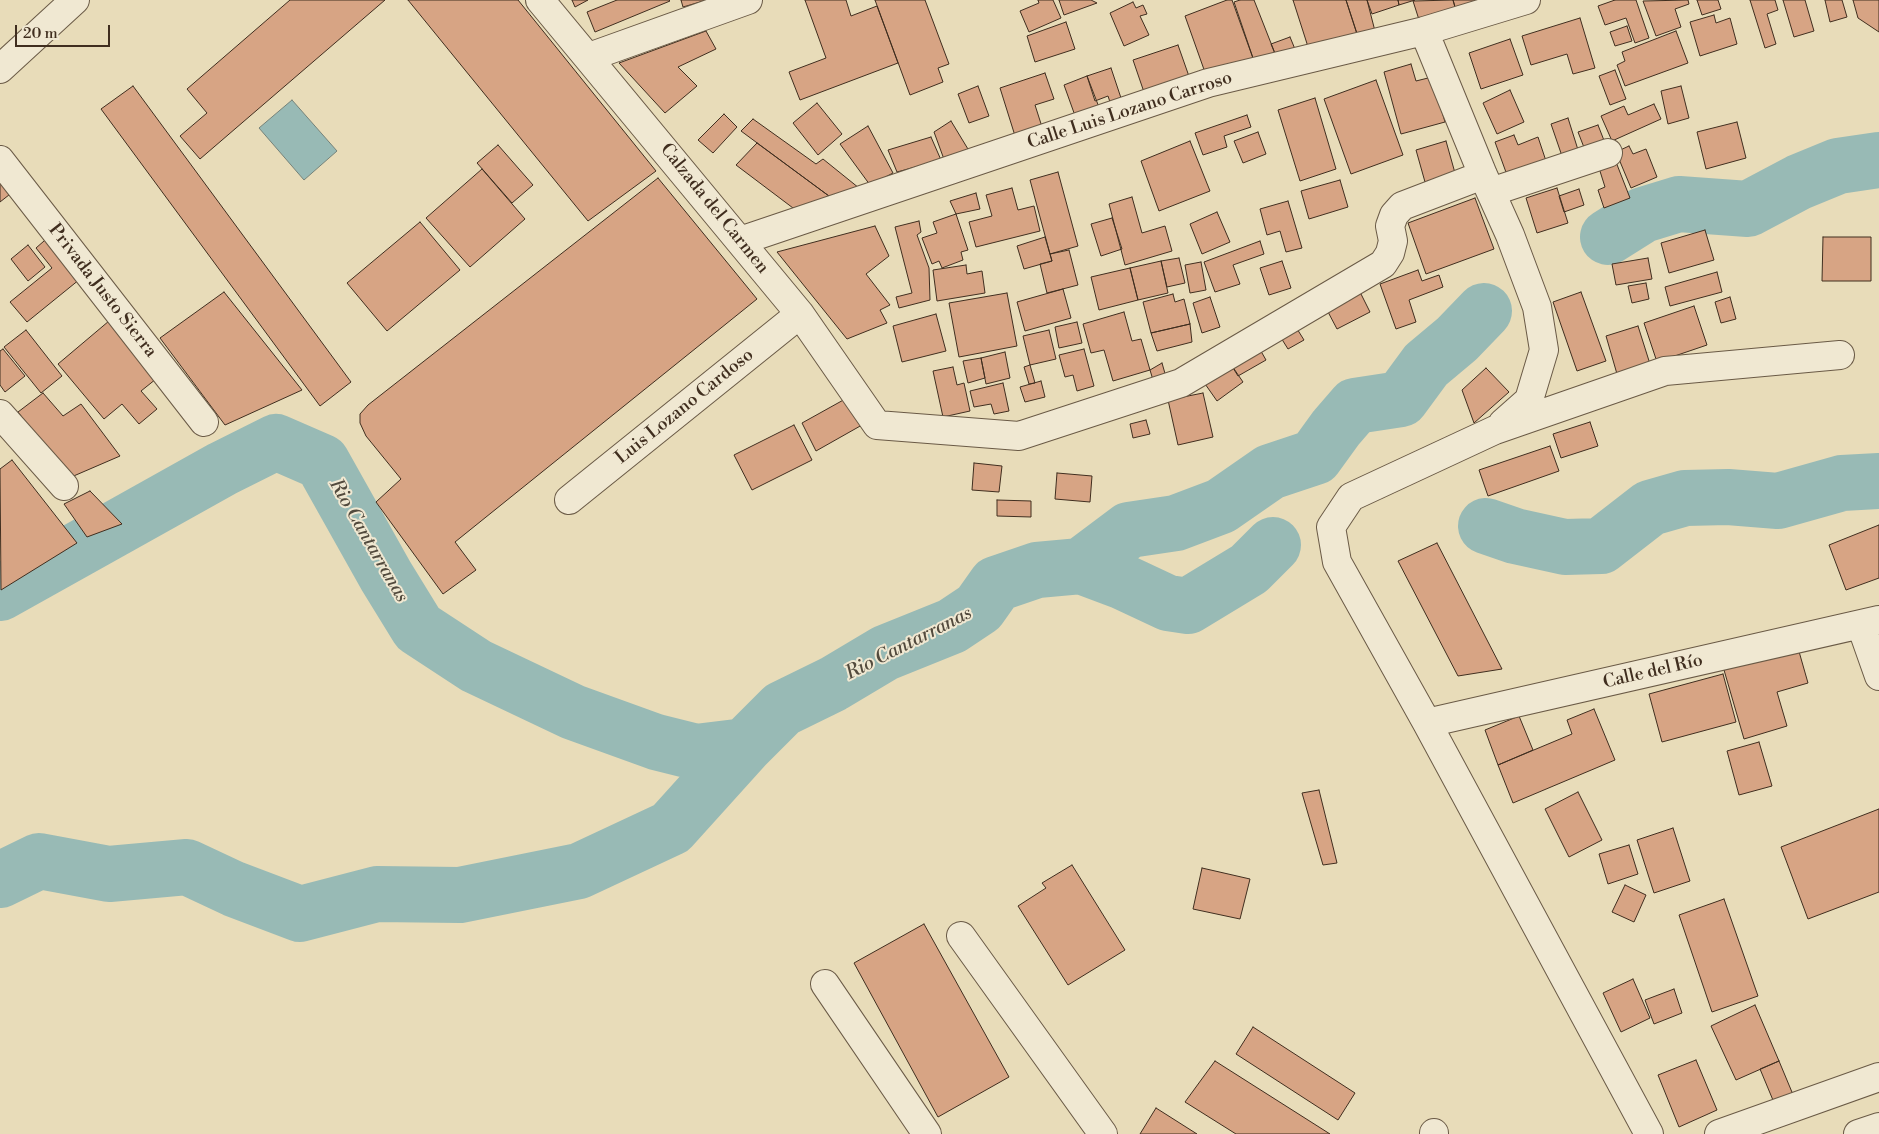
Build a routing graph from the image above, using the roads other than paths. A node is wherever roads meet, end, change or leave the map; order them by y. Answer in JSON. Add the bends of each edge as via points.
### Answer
{"nodes":[{"id":1,"x":75,"y":0,"type":"edge"},
{"id":2,"x":540,"y":0,"type":"edge"},
{"id":3,"x":748,"y":0,"type":"edge"},
{"id":4,"x":1526,"y":0,"type":"edge"},
{"id":5,"x":1424,"y":31,"type":"junction"},
{"id":6,"x":589,"y":57,"type":"junction"},
{"id":7,"x":0,"y":68,"type":"edge"},
{"id":8,"x":1608,"y":153,"type":"dead end"},
{"id":9,"x":0,"y":160,"type":"edge"},
{"id":10,"x":1487,"y":184,"type":"junction"},
{"id":11,"x":740,"y":241,"type":"junction"},
{"id":12,"x":800,"y":314,"type":"junction"},
{"id":13,"x":1840,"y":355,"type":"dead end"},
{"id":14,"x":0,"y":414,"type":"edge"},
{"id":15,"x":204,"y":422,"type":"dead end"},
{"id":16,"x":1495,"y":430,"type":"junction"},
{"id":17,"x":64,"y":486,"type":"dead end"},
{"id":18,"x":569,"y":500,"type":"dead end"},
{"id":19,"x":1870,"y":622,"type":"edge"},
{"id":20,"x":1879,"y":676,"type":"edge"},
{"id":21,"x":1427,"y":723,"type":"junction"},
{"id":22,"x":961,"y":936,"type":"dead end"},
{"id":23,"x":825,"y":984,"type":"dead end"},
{"id":24,"x":1879,"y":1077,"type":"edge"},
{"id":25,"x":1879,"y":1127,"type":"edge"},
{"id":26,"x":927,"y":1134,"type":"edge"},
{"id":27,"x":1102,"y":1134,"type":"edge"},
{"id":28,"x":1649,"y":1134,"type":"edge"},
{"id":29,"x":1719,"y":1134,"type":"edge"},
{"id":30,"x":1858,"y":1134,"type":"edge"}],
"edges":[{"from":1,"to":7,"type":"street"},
{"from":2,"to":6,"type":"street","name":"Calzada del Carmen"},
{"from":3,"to":6,"type":"street"},
{"from":4,"to":5,"type":"street","name":"Calle Luis Lozano Carroso"},
{"from":5,"to":10,"type":"street"},
{"from":5,"to":11,"type":"street","name":"Calle Luis Lozano Carroso","via":[[1208,83]]},
{"from":6,"to":11,"type":"street","name":"Calzada del Carmen"},
{"from":8,"to":10,"type":"street"},
{"from":9,"to":15,"type":"street","name":"Privada Justo Sierra"},
{"from":10,"to":12,"type":"street","name":"Calzada del Carmen","via":[[1402,206],[1390,226],[1393,241],[1383,264],[1181,383],[1018,436],[877,425]]},
{"from":10,"to":16,"type":"street","via":[[1537,307],[1544,350],[1529,400]]},
{"from":11,"to":12,"type":"street","name":"Calzada del Carmen"},
{"from":12,"to":18,"type":"street","name":"Luis Lozano Cardoso"},
{"from":13,"to":16,"type":"street","via":[[1665,371]]},
{"from":14,"to":17,"type":"street"},
{"from":16,"to":21,"type":"street","via":[[1351,498],[1332,527],[1337,562]]},
{"from":19,"to":20,"type":"street"},
{"from":19,"to":21,"type":"street","name":"Calle del Río"},
{"from":21,"to":28,"type":"street"},
{"from":22,"to":27,"type":"street"},
{"from":23,"to":26,"type":"street"},
{"from":24,"to":29,"type":"street"},
{"from":25,"to":30,"type":"street"}]}
